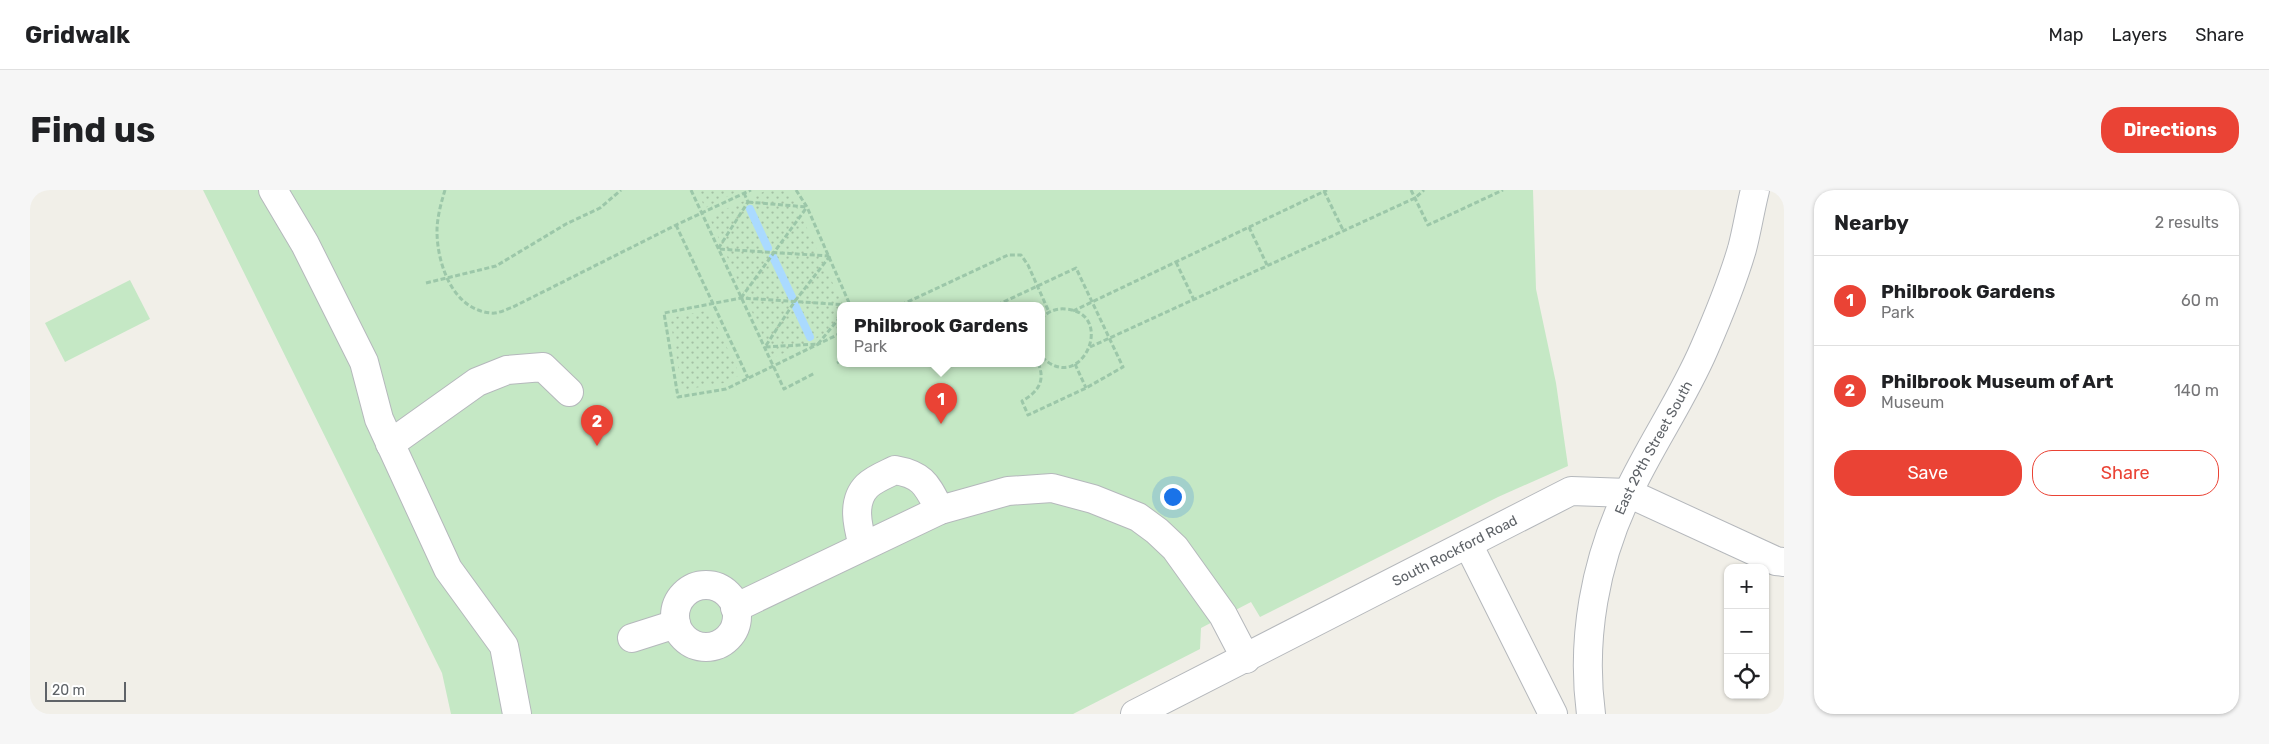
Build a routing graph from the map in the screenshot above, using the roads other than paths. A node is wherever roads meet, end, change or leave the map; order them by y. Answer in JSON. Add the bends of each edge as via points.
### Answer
{"nodes":[{"id":1,"x":273,"y":190,"type":"edge"},
{"id":2,"x":1755,"y":190,"type":"edge"},
{"id":3,"x":569,"y":392,"type":"dead end"},
{"id":4,"x":390,"y":444,"type":"junction"},
{"id":5,"x":1628,"y":493,"type":"junction"},
{"id":6,"x":940,"y":510,"type":"junction"},
{"id":7,"x":1468,"y":544,"type":"junction"},
{"id":8,"x":863,"y":546,"type":"junction"},
{"id":9,"x":1784,"y":562,"type":"edge"},
{"id":10,"x":735,"y":608,"type":"junction"},
{"id":11,"x":676,"y":624,"type":"junction"},
{"id":12,"x":632,"y":638,"type":"dead end"},
{"id":13,"x":1246,"y":658,"type":"junction"},
{"id":14,"x":517,"y":714,"type":"edge"},
{"id":15,"x":1135,"y":714,"type":"edge"},
{"id":16,"x":1553,"y":714,"type":"edge"},
{"id":17,"x":1591,"y":714,"type":"edge"}],
"edges":[{"from":1,"to":4,"type":"street","via":[[305,244],[364,362],[379,419]]},
{"from":2,"to":5,"type":"street","name":"East 29th Street South","via":[[1742,250],[1704,350]]},
{"from":3,"to":4,"type":"street","via":[[543,367],[507,370],[477,382]]},
{"from":4,"to":14,"type":"street","via":[[448,569],[504,646]]},
{"from":5,"to":7,"type":"street","name":"South Rockford Road","via":[[1571,491]]},
{"from":5,"to":9,"type":"street","name":"South Rockford Road"},
{"from":5,"to":17,"type":"street","name":"East 29th Street South","via":[[1610,534],[1596,584],[1588,643],[1587,685]]},
{"from":6,"to":8,"type":"street"},
{"from":6,"to":8,"type":"street","via":[[926,483],[913,473],[895,470],[867,486],[857,505]]},
{"from":6,"to":13,"type":"street","via":[[1008,491],[1052,488],[1093,499],[1138,517],[1174,548],[1223,615]]},
{"from":7,"to":13,"type":"street","name":"South Rockford Road"},
{"from":7,"to":16,"type":"street"},
{"from":8,"to":10,"type":"street"},
{"from":10,"to":11,"type":"street","via":[[734,629],[720,643],[711,646],[692,644],[683,637]]},
{"from":10,"to":11,"type":"street","via":[[726,592],[717,587],[696,586],[680,598]]},
{"from":11,"to":12,"type":"street"},
{"from":13,"to":15,"type":"street","name":"South Rockford Road"}]}
